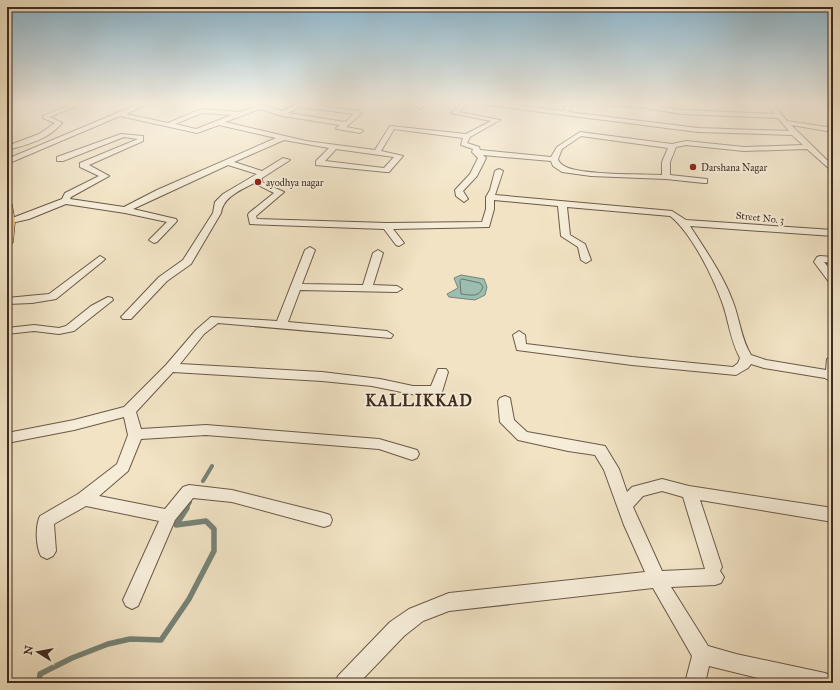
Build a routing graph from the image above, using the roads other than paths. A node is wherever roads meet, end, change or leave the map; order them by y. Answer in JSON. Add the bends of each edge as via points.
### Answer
{"nodes":[{"id":1,"x":42,"y":135,"type":"edge"},
{"id":2,"x":70,"y":135,"type":"edge"},
{"id":3,"x":278,"y":135,"type":"edge"},
{"id":4,"x":387,"y":135,"type":"edge"},
{"id":5,"x":460,"y":135,"type":"edge"},
{"id":6,"x":578,"y":135,"type":"edge"},
{"id":7,"x":589,"y":135,"type":"edge"},
{"id":8,"x":796,"y":135,"type":"edge"},
{"id":9,"x":467,"y":136,"type":"joint"},
{"id":10,"x":282,"y":138,"type":"junction"},
{"id":11,"x":672,"y":146,"type":"junction"},
{"id":12,"x":809,"y":147,"type":"junction"},
{"id":13,"x":7,"y":148,"type":"edge"},
{"id":14,"x":334,"y":148,"type":"junction"},
{"id":15,"x":377,"y":152,"type":"junction"},
{"id":16,"x":476,"y":152,"type":"junction"},
{"id":17,"x":286,"y":160,"type":"dead end"},
{"id":18,"x":554,"y":160,"type":"junction"},
{"id":19,"x":7,"y":162,"type":"edge"},
{"id":20,"x":227,"y":162,"type":"junction"},
{"id":21,"x":82,"y":165,"type":"junction"},
{"id":22,"x":833,"y":170,"type":"edge"},
{"id":23,"x":498,"y":171,"type":"dead end"},
{"id":24,"x":261,"y":176,"type":"junction"},
{"id":25,"x":666,"y":177,"type":"junction"},
{"id":26,"x":704,"y":181,"type":"dead end"},
{"id":27,"x":490,"y":197,"type":"junction"},
{"id":28,"x":464,"y":199,"type":"dead end"},
{"id":29,"x":65,"y":201,"type":"junction"},
{"id":30,"x":562,"y":203,"type":"junction"},
{"id":31,"x":7,"y":204,"type":"edge"},
{"id":32,"x":125,"y":210,"type":"junction"},
{"id":33,"x":9,"y":222,"type":"junction"},
{"id":34,"x":684,"y":222,"type":"junction"},
{"id":35,"x":387,"y":226,"type":"junction"},
{"id":36,"x":833,"y":233,"type":"edge"},
{"id":37,"x":154,"y":240,"type":"dead end"},
{"id":38,"x":7,"y":242,"type":"edge"},
{"id":39,"x":398,"y":243,"type":"dead end"},
{"id":40,"x":310,"y":250,"type":"dead end"},
{"id":41,"x":378,"y":253,"type":"dead end"},
{"id":42,"x":100,"y":259,"type":"dead end"},
{"id":43,"x":586,"y":260,"type":"dead end"},
{"id":44,"x":833,"y":260,"type":"edge"},
{"id":45,"x":833,"y":280,"type":"edge"},
{"id":46,"x":297,"y":287,"type":"junction"},
{"id":47,"x":367,"y":289,"type":"junction"},
{"id":48,"x":397,"y":289,"type":"dead end"},
{"id":49,"x":108,"y":300,"type":"dead end"},
{"id":50,"x":7,"y":301,"type":"edge"},
{"id":51,"x":128,"y":317,"type":"dead end"},
{"id":52,"x":282,"y":324,"type":"junction"},
{"id":53,"x":7,"y":331,"type":"edge"},
{"id":54,"x":387,"y":335,"type":"dead end"},
{"id":55,"x":519,"y":335,"type":"dead end"},
{"id":56,"x":746,"y":358,"type":"junction"},
{"id":57,"x":833,"y":359,"type":"edge"},
{"id":58,"x":170,"y":368,"type":"junction"},
{"id":59,"x":442,"y":372,"type":"dead end"},
{"id":60,"x":831,"y":377,"type":"edge"},
{"id":61,"x":505,"y":401,"type":"dead end"},
{"id":62,"x":129,"y":410,"type":"junction"},
{"id":63,"x":136,"y":435,"type":"junction"},
{"id":64,"x":7,"y":438,"type":"edge"},
{"id":65,"x":412,"y":454,"type":"dead end"},
{"id":66,"x":689,"y":492,"type":"junction"},
{"id":67,"x":84,"y":499,"type":"junction"},
{"id":68,"x":624,"y":505,"type":"junction"},
{"id":69,"x":833,"y":515,"type":"edge"},
{"id":70,"x":169,"y":516,"type":"junction"},
{"id":71,"x":324,"y":520,"type":"dead end"},
{"id":72,"x":47,"y":551,"type":"dead end"},
{"id":73,"x":656,"y":579,"type":"junction"},
{"id":74,"x":132,"y":600,"type":"dead end"},
{"id":75,"x":702,"y":654,"type":"junction"},
{"id":76,"x":345,"y":683,"type":"edge"},
{"id":77,"x":695,"y":683,"type":"edge"},
{"id":78,"x":825,"y":683,"type":"edge"}],
"edges":[{"from":1,"to":13,"type":"street"},
{"from":2,"to":19,"type":"street"},
{"from":3,"to":10,"type":"street"},
{"from":4,"to":15,"type":"street"},
{"from":5,"to":9,"type":"street"},
{"from":6,"to":18,"type":"street","via":[[559,148]]},
{"from":7,"to":11,"type":"street"},
{"from":8,"to":12,"type":"street"},
{"from":9,"to":16,"type":"street","via":[[463,144],[477,148]]},
{"from":10,"to":14,"type":"street"},
{"from":10,"to":20,"type":"street"},
{"from":11,"to":12,"type":"street","via":[[686,143],[744,149]]},
{"from":11,"to":25,"type":"street","via":[[666,162]]},
{"from":12,"to":22,"type":"street"},
{"from":14,"to":15,"type":"street"},
{"from":14,"to":15,"type":"street","via":[[319,163],[386,170],[400,156]]},
{"from":16,"to":18,"type":"street"},
{"from":16,"to":28,"type":"street","via":[[482,158],[479,168],[459,190]]},
{"from":17,"to":24,"type":"street"},
{"from":18,"to":25,"type":"street","via":[[565,170],[591,174]]},
{"from":20,"to":24,"type":"street"},
{"from":20,"to":32,"type":"street"},
{"from":21,"to":21,"type":"street","via":[[141,140],[141,137],[123,136],[60,159]]},
{"from":21,"to":29,"type":"street","via":[[105,176],[68,195]]},
{"from":23,"to":27,"type":"street"},
{"from":24,"to":35,"type":"street","via":[[258,183],[280,192],[252,215],[253,222]]},
{"from":24,"to":51,"type":"street","via":[[226,196],[218,204],[217,213],[187,262],[163,280]]},
{"from":25,"to":26,"type":"street"},
{"from":27,"to":30,"type":"street"},
{"from":27,"to":35,"type":"street","via":[[486,225]]},
{"from":29,"to":32,"type":"street"},
{"from":29,"to":33,"type":"street"},
{"from":30,"to":34,"type":"street","via":[[672,214]]},
{"from":30,"to":43,"type":"street","via":[[566,236],[582,246]]},
{"from":31,"to":33,"type":"main road"},
{"from":32,"to":37,"type":"street","via":[[173,221]]},
{"from":33,"to":38,"type":"main road"},
{"from":34,"to":36,"type":"street","name":"Street No. 3"},
{"from":34,"to":56,"type":"street","via":[[715,274],[728,303],[739,345]]},
{"from":35,"to":39,"type":"street"},
{"from":40,"to":46,"type":"street"},
{"from":41,"to":47,"type":"street"},
{"from":42,"to":50,"type":"street","via":[[52,297]]},
{"from":44,"to":45,"type":"street","via":[[820,259],[819,262]]},
{"from":46,"to":47,"type":"street"},
{"from":46,"to":52,"type":"street"},
{"from":47,"to":48,"type":"street"},
{"from":49,"to":53,"type":"street","via":[[70,329],[59,331],[34,328]]},
{"from":52,"to":54,"type":"street"},
{"from":52,"to":58,"type":"street","via":[[215,319],[200,332]]},
{"from":55,"to":56,"type":"street","via":[[521,347],[632,361],[736,371],[744,364]]},
{"from":56,"to":60,"type":"street"},
{"from":57,"to":60,"type":"street"},
{"from":58,"to":59,"type":"street","via":[[291,374],[372,382],[427,392],[437,389]]},
{"from":58,"to":62,"type":"street"},
{"from":61,"to":68,"type":"street","via":[[506,422],[523,436],[600,450],[611,470]]},
{"from":62,"to":63,"type":"street"},
{"from":62,"to":64,"type":"street","via":[[74,425]]},
{"from":63,"to":65,"type":"street","via":[[206,430],[378,444]]},
{"from":63,"to":67,"type":"street","via":[[123,467]]},
{"from":66,"to":68,"type":"street","via":[[662,485],[638,491]]},
{"from":66,"to":69,"type":"street"},
{"from":66,"to":73,"type":"street","via":[[714,572]]},
{"from":67,"to":70,"type":"street"},
{"from":67,"to":72,"type":"street","via":[[46,521]]},
{"from":68,"to":73,"type":"street"},
{"from":70,"to":71,"type":"street","via":[[189,490],[232,496]]},
{"from":70,"to":74,"type":"street"},
{"from":73,"to":75,"type":"street"},
{"from":73,"to":76,"type":"street","via":[[449,602],[416,615],[396,629]]},
{"from":75,"to":77,"type":"street"},
{"from":75,"to":78,"type":"street"}]}
